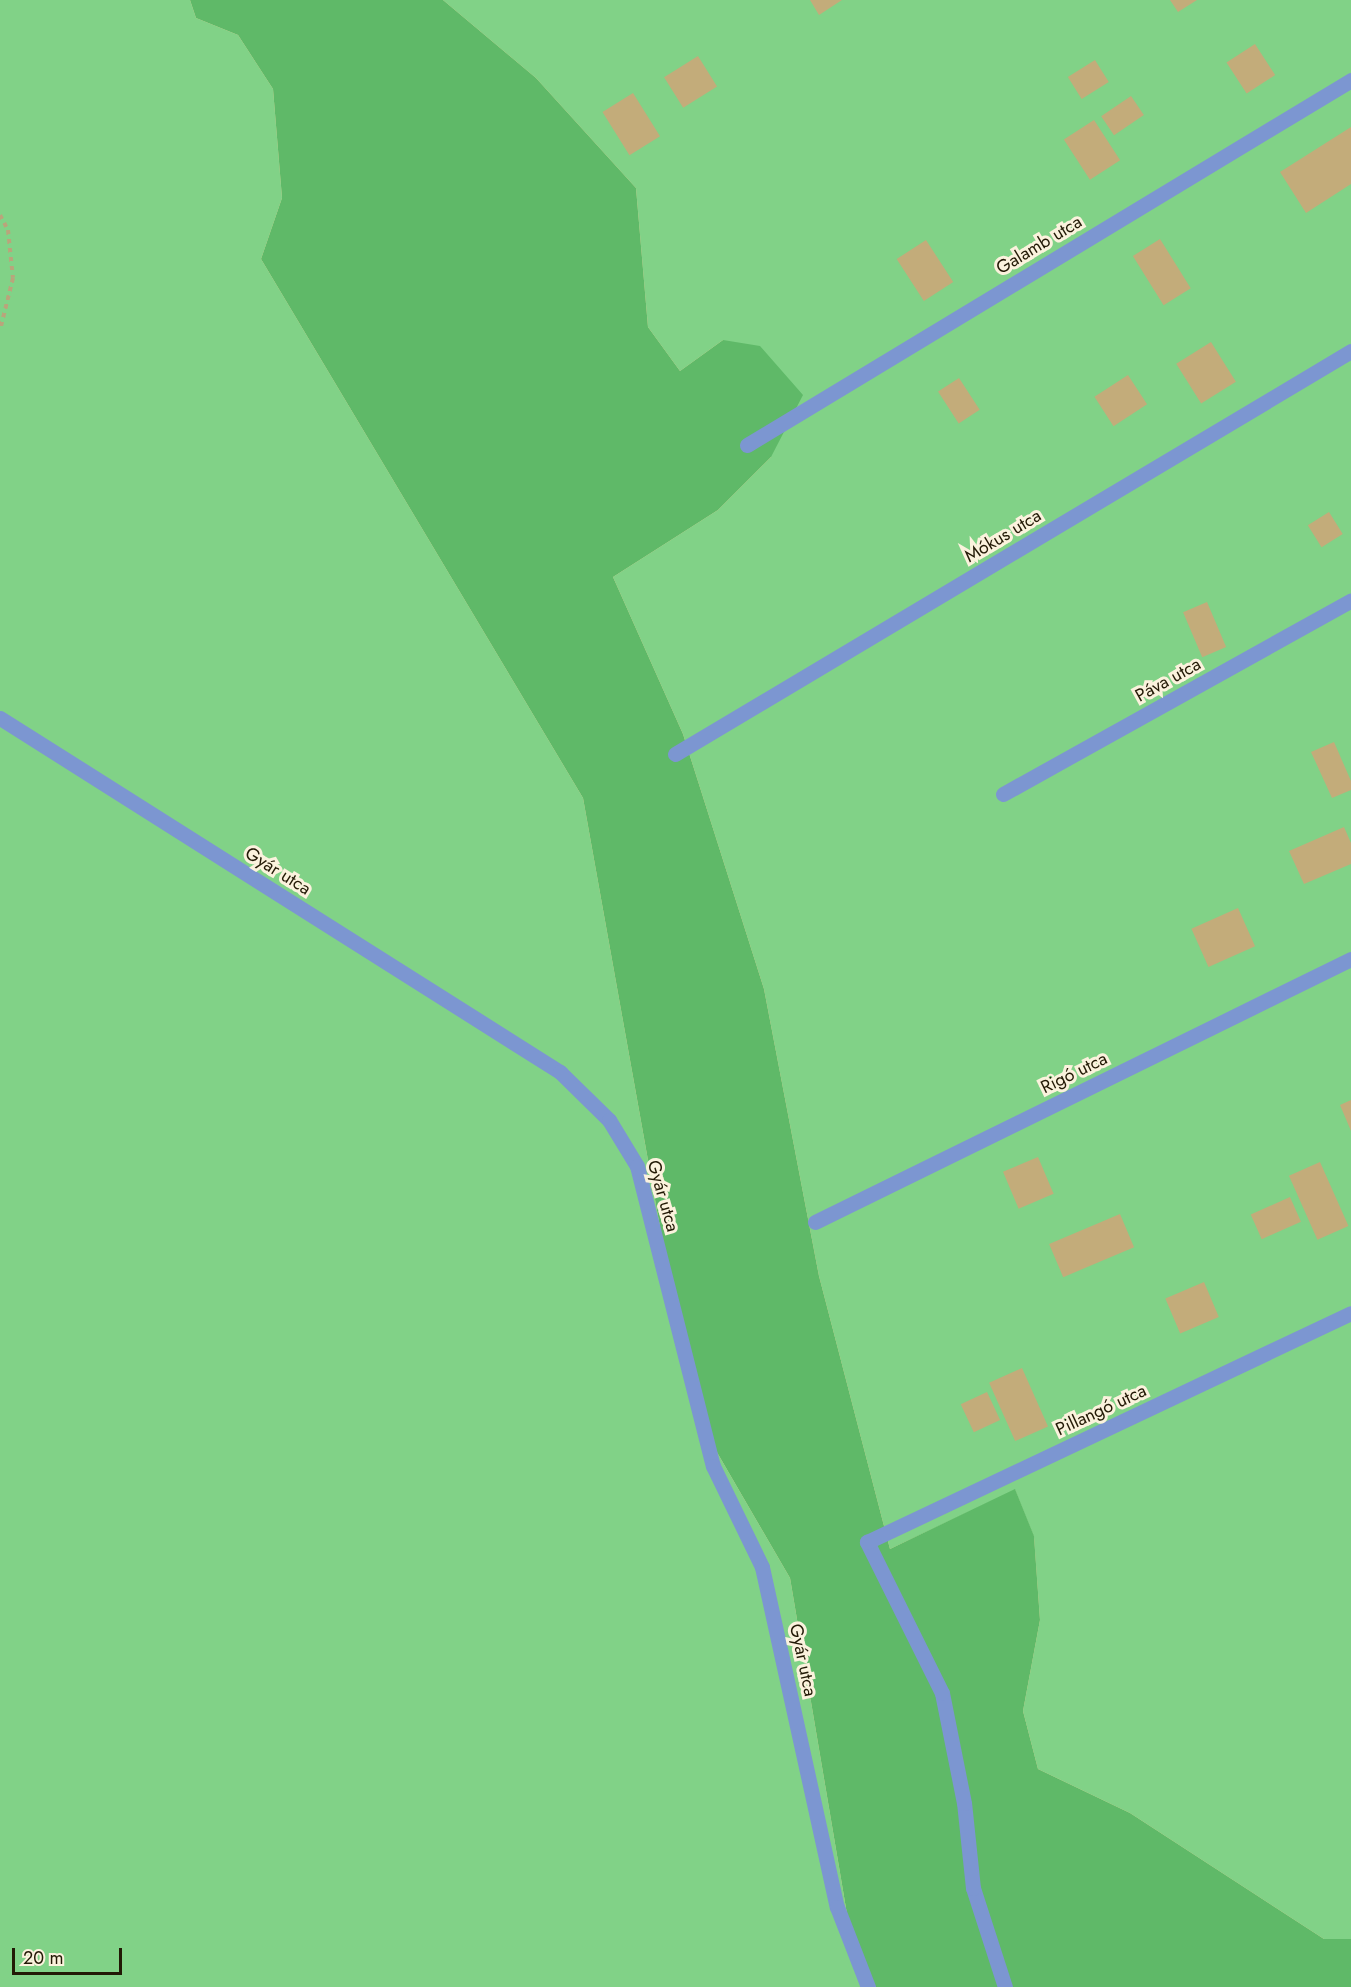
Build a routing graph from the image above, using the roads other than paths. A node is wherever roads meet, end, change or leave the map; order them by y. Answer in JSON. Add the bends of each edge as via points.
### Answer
{"nodes":[{"id":1,"x":1351,"y":80,"type":"edge"},
{"id":2,"x":1351,"y":351,"type":"edge"},
{"id":3,"x":747,"y":445,"type":"dead end"},
{"id":4,"x":1351,"y":600,"type":"edge"},
{"id":5,"x":0,"y":718,"type":"edge"},
{"id":6,"x":675,"y":754,"type":"dead end"},
{"id":7,"x":1003,"y":794,"type":"dead end"},
{"id":8,"x":1351,"y":959,"type":"edge"},
{"id":9,"x":815,"y":1222,"type":"dead end"},
{"id":10,"x":1351,"y":1313,"type":"edge"},
{"id":11,"x":868,"y":1987,"type":"edge"},
{"id":12,"x":1005,"y":1987,"type":"edge"}],
"edges":[{"from":1,"to":3,"type":"street","name":"Galamb utca"},
{"from":2,"to":6,"type":"street","name":"Mókus utca"},
{"from":4,"to":7,"type":"street","name":"Páva utca"},
{"from":5,"to":11,"type":"street","name":"Gyár utca","via":[[560,1072],[609,1120],[637,1166],[713,1466],[762,1567],[837,1907]]},
{"from":8,"to":9,"type":"street","name":"Rigó utca"},
{"from":10,"to":12,"type":"street","name":"Pillangó utca","via":[[867,1542],[942,1693],[964,1803],[973,1888]]}]}
